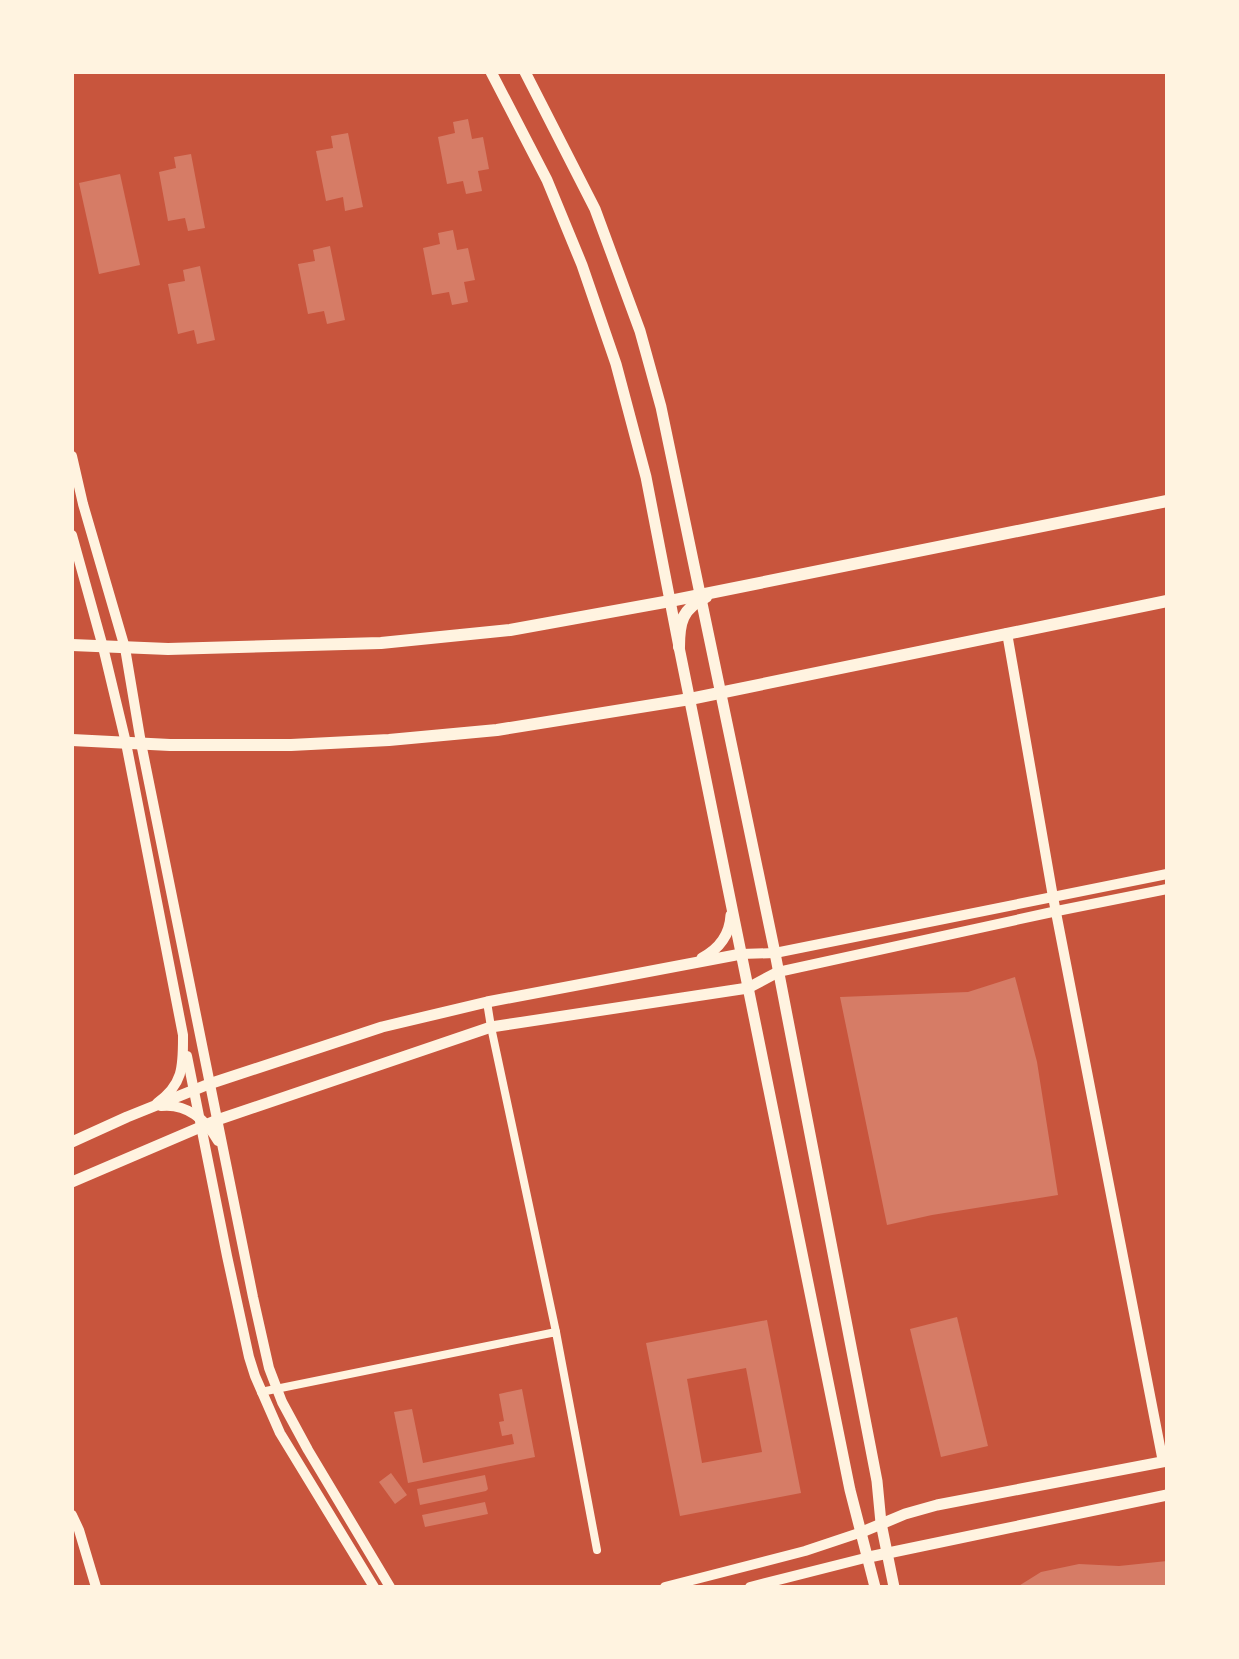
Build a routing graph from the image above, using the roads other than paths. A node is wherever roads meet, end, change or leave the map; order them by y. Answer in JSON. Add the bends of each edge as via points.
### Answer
{"nodes":[{"id":1,"x":491,"y":72,"type":"edge"},
{"id":2,"x":525,"y":72,"type":"edge"},
{"id":3,"x":72,"y":456,"type":"edge"},
{"id":4,"x":1167,"y":501,"type":"edge"},
{"id":5,"x":72,"y":535,"type":"edge"},
{"id":6,"x":700,"y":598,"type":"junction"},
{"id":7,"x":670,"y":601,"type":"junction"},
{"id":8,"x":1167,"y":601,"type":"edge"},
{"id":9,"x":1007,"y":633,"type":"junction"},
{"id":10,"x":72,"y":645,"type":"edge"},
{"id":11,"x":103,"y":647,"type":"junction"},
{"id":12,"x":679,"y":647,"type":"junction"},
{"id":13,"x":125,"y":648,"type":"junction"},
{"id":14,"x":720,"y":692,"type":"junction"},
{"id":15,"x":690,"y":699,"type":"junction"},
{"id":16,"x":72,"y":740,"type":"edge"},
{"id":17,"x":126,"y":743,"type":"junction"},
{"id":18,"x":141,"y":743,"type":"junction"},
{"id":19,"x":1167,"y":874,"type":"edge"},
{"id":20,"x":1167,"y":889,"type":"edge"},
{"id":21,"x":1053,"y":897,"type":"junction"},
{"id":22,"x":731,"y":900,"type":"junction"},
{"id":23,"x":1057,"y":911,"type":"junction"},
{"id":24,"x":775,"y":953,"type":"junction"},
{"id":25,"x":741,"y":954,"type":"junction"},
{"id":26,"x":691,"y":964,"type":"junction"},
{"id":27,"x":778,"y":972,"type":"junction"},
{"id":28,"x":748,"y":988,"type":"junction"},
{"id":29,"x":487,"y":1002,"type":"junction"},
{"id":30,"x":491,"y":1027,"type":"junction"},
{"id":31,"x":183,"y":1035,"type":"junction"},
{"id":32,"x":209,"y":1084,"type":"junction"},
{"id":33,"x":194,"y":1090,"type":"junction"},
{"id":34,"x":149,"y":1108,"type":"junction"},
{"id":35,"x":206,"y":1122,"type":"junction"},
{"id":36,"x":72,"y":1142,"type":"edge"},
{"id":37,"x":72,"y":1182,"type":"edge"},
{"id":38,"x":556,"y":1332,"type":"junction"},
{"id":39,"x":276,"y":1389,"type":"junction"},
{"id":40,"x":261,"y":1392,"type":"junction"},
{"id":41,"x":1165,"y":1461,"type":"edge"},
{"id":42,"x":1167,"y":1495,"type":"edge"},
{"id":43,"x":72,"y":1515,"type":"edge"},
{"id":44,"x":881,"y":1523,"type":"junction"},
{"id":45,"x":862,"y":1532,"type":"junction"},
{"id":46,"x":597,"y":1550,"type":"dead end"},
{"id":47,"x":887,"y":1553,"type":"junction"},
{"id":48,"x":869,"y":1557,"type":"junction"},
{"id":49,"x":96,"y":1587,"type":"edge"},
{"id":50,"x":374,"y":1587,"type":"edge"},
{"id":51,"x":390,"y":1587,"type":"edge"},
{"id":52,"x":665,"y":1587,"type":"edge"},
{"id":53,"x":750,"y":1587,"type":"edge"},
{"id":54,"x":875,"y":1587,"type":"edge"},
{"id":55,"x":894,"y":1587,"type":"edge"}],
"edges":[{"from":1,"to":7,"type":"main road","via":[[547,180],[597,306],[646,477]]},
{"from":2,"to":6,"type":"main road","via":[[595,209],[640,331]]},
{"from":3,"to":13,"type":"street"},
{"from":4,"to":6,"type":"main road"},
{"from":5,"to":11,"type":"street"},
{"from":6,"to":7,"type":"main road"},
{"from":6,"to":12,"type":"main road","via":[[680,624]]},
{"from":6,"to":14,"type":"main road"},
{"from":7,"to":12,"type":"main road"},
{"from":7,"to":13,"type":"main road","via":[[510,630],[381,643]]},
{"from":8,"to":9,"type":"main road"},
{"from":9,"to":14,"type":"main road"},
{"from":9,"to":21,"type":"street"},
{"from":10,"to":11,"type":"main road"},
{"from":11,"to":13,"type":"main road"},
{"from":11,"to":17,"type":"street"},
{"from":12,"to":15,"type":"main road"},
{"from":13,"to":18,"type":"street"},
{"from":14,"to":15,"type":"main road"},
{"from":14,"to":24,"type":"main road"},
{"from":15,"to":18,"type":"main road","via":[[497,730],[389,740]]},
{"from":15,"to":22,"type":"main road"},
{"from":16,"to":17,"type":"main road"},
{"from":17,"to":18,"type":"main road"},
{"from":17,"to":31,"type":"street"},
{"from":18,"to":32,"type":"street"},
{"from":19,"to":21,"type":"street"},
{"from":20,"to":23,"type":"street"},
{"from":21,"to":23,"type":"street"},
{"from":21,"to":24,"type":"street"},
{"from":22,"to":25,"type":"main road"},
{"from":22,"to":26,"type":"main road","via":[[726,935],[710,954]]},
{"from":23,"to":27,"type":"street"},
{"from":23,"to":41,"type":"street"},
{"from":24,"to":25,"type":"street"},
{"from":24,"to":27,"type":"main road"},
{"from":25,"to":26,"type":"main road"},
{"from":25,"to":28,"type":"main road"},
{"from":26,"to":29,"type":"main road"},
{"from":27,"to":28,"type":"main road"},
{"from":27,"to":44,"type":"main road"},
{"from":28,"to":30,"type":"main road"},
{"from":28,"to":45,"type":"main road"},
{"from":29,"to":30,"type":"street"},
{"from":29,"to":32,"type":"main road","via":[[382,1027]]},
{"from":30,"to":35,"type":"main road"},
{"from":30,"to":38,"type":"street"},
{"from":31,"to":33,"type":"street"},
{"from":31,"to":34,"type":"street","via":[[178,1081]]},
{"from":32,"to":33,"type":"main road"},
{"from":32,"to":35,"type":"street"},
{"from":33,"to":34,"type":"main road"},
{"from":33,"to":35,"type":"street"},
{"from":34,"to":35,"type":"street","via":[[173,1105]]},
{"from":34,"to":36,"type":"main road"},
{"from":35,"to":37,"type":"main road"},
{"from":35,"to":39,"type":"street","via":[[224,1158]]},
{"from":35,"to":40,"type":"street","via":[[243,1332]]},
{"from":38,"to":39,"type":"street"},
{"from":38,"to":46,"type":"street"},
{"from":39,"to":40,"type":"street"},
{"from":39,"to":51,"type":"street"},
{"from":40,"to":50,"type":"street","via":[[280,1433]]},
{"from":41,"to":44,"type":"main road","via":[[937,1505]]},
{"from":42,"to":47,"type":"main road"},
{"from":43,"to":49,"type":"street"},
{"from":44,"to":45,"type":"main road"},
{"from":44,"to":47,"type":"main road"},
{"from":45,"to":48,"type":"main road"},
{"from":45,"to":52,"type":"street"},
{"from":47,"to":48,"type":"main road"},
{"from":47,"to":55,"type":"main road"},
{"from":48,"to":53,"type":"street"},
{"from":48,"to":54,"type":"main road"}]}
